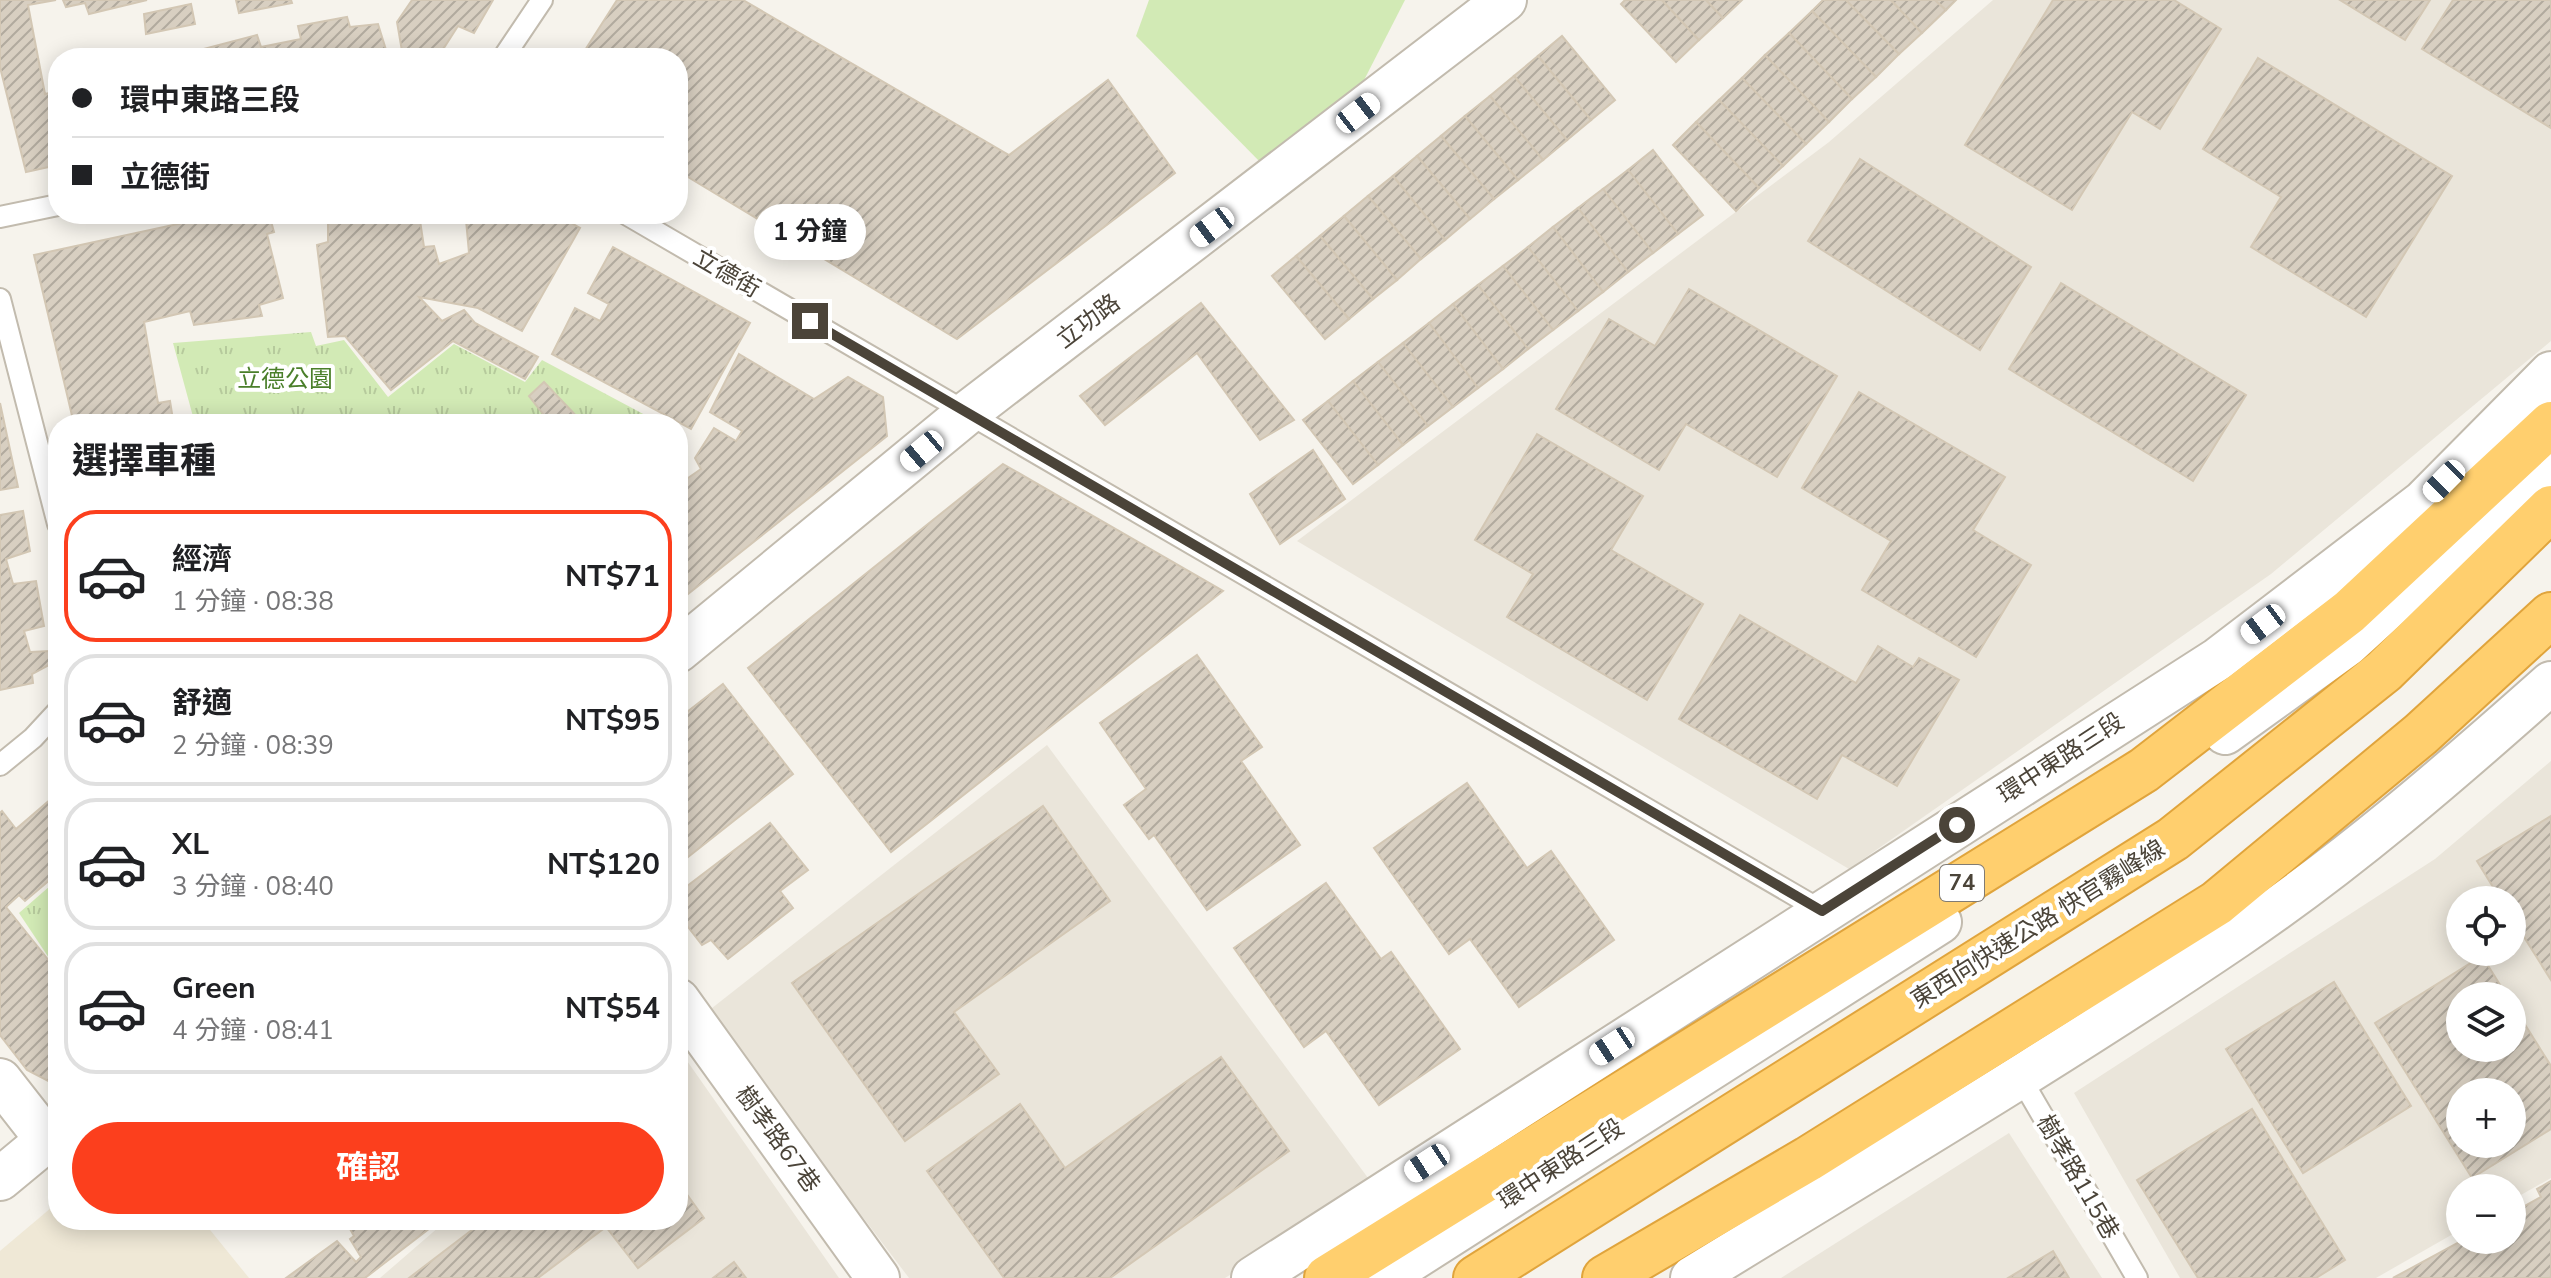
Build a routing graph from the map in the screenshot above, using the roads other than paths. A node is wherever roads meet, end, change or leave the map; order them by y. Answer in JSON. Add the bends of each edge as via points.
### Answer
{"nodes":[{"id":1,"x":542,"y":0,"type":"edge"},
{"id":2,"x":1505,"y":0,"type":"edge"},
{"id":3,"x":510,"y":48,"type":"edge"},
{"id":4,"x":48,"y":207,"type":"edge"},
{"id":5,"x":0,"y":217,"type":"edge"},
{"id":6,"x":643,"y":224,"type":"edge"},
{"id":7,"x":0,"y":299,"type":"edge"},
{"id":8,"x":2551,"y":373,"type":"edge"},
{"id":9,"x":967,"y":413,"type":"junction"},
{"id":10,"x":2551,"y":424,"type":"edge"},
{"id":11,"x":2551,"y":459,"type":"edge"},
{"id":12,"x":48,"y":485,"type":"edge"},
{"id":13,"x":2551,"y":508,"type":"edge"},
{"id":14,"x":2551,"y":615,"type":"edge"},
{"id":15,"x":688,"y":643,"type":"edge"},
{"id":16,"x":2551,"y":683,"type":"edge"},
{"id":17,"x":48,"y":722,"type":"edge"},
{"id":18,"x":0,"y":765,"type":"edge"},
{"id":19,"x":1822,"y":911,"type":"junction"},
{"id":20,"x":688,"y":1014,"type":"edge"},
{"id":21,"x":2020,"y":1077,"type":"junction"},
{"id":22,"x":0,"y":1080,"type":"edge"},
{"id":23,"x":48,"y":1132,"type":"edge"},
{"id":24,"x":48,"y":1139,"type":"edge"},
{"id":25,"x":0,"y":1179,"type":"edge"},
{"id":26,"x":878,"y":1278,"type":"edge"},
{"id":27,"x":1253,"y":1278,"type":"edge"},
{"id":28,"x":1327,"y":1278,"type":"edge"},
{"id":29,"x":1383,"y":1278,"type":"edge"},
{"id":30,"x":1476,"y":1278,"type":"edge"},
{"id":31,"x":1605,"y":1278,"type":"edge"},
{"id":32,"x":1692,"y":1278,"type":"edge"},
{"id":33,"x":2137,"y":1278,"type":"edge"}],
"edges":[{"from":1,"to":3,"type":"lane"},
{"from":2,"to":9,"type":"street","name":"立功路"},
{"from":4,"to":5,"type":"lane"},
{"from":6,"to":9,"type":"lane","name":"立德街"},
{"from":7,"to":12,"type":"lane"},
{"from":8,"to":19,"type":"street","name":"環中東路三段","via":[[2423,502],[2218,659]]},
{"from":9,"to":15,"type":"street","name":"立功路"},
{"from":9,"to":19,"type":"lane","name":"立德街"},
{"from":10,"to":28,"type":"highway","number":"74","via":[[2349,612],[2144,770]]},
{"from":11,"to":29,"type":"street","name":"環中東路三段","via":[[2347,645],[2149,788]]},
{"from":13,"to":30,"type":"highway","name":"東西向快速公路 快官霧峰線","via":[[2384,671],[2173,839]]},
{"from":14,"to":31,"type":"highway","via":[[2421,734],[2217,903],[1808,1159]]},
{"from":16,"to":21,"type":"street","via":[[2443,779],[2238,936]]},
{"from":17,"to":18,"type":"lane"},
{"from":19,"to":27,"type":"street","name":"環中東路三段"},
{"from":20,"to":26,"type":"street","name":"樹孝路67巷"},
{"from":21,"to":32,"type":"street"},
{"from":21,"to":33,"type":"lane","name":"樹孝路115巷"},
{"from":22,"to":23,"type":"street"},
{"from":24,"to":25,"type":"street"}]}
